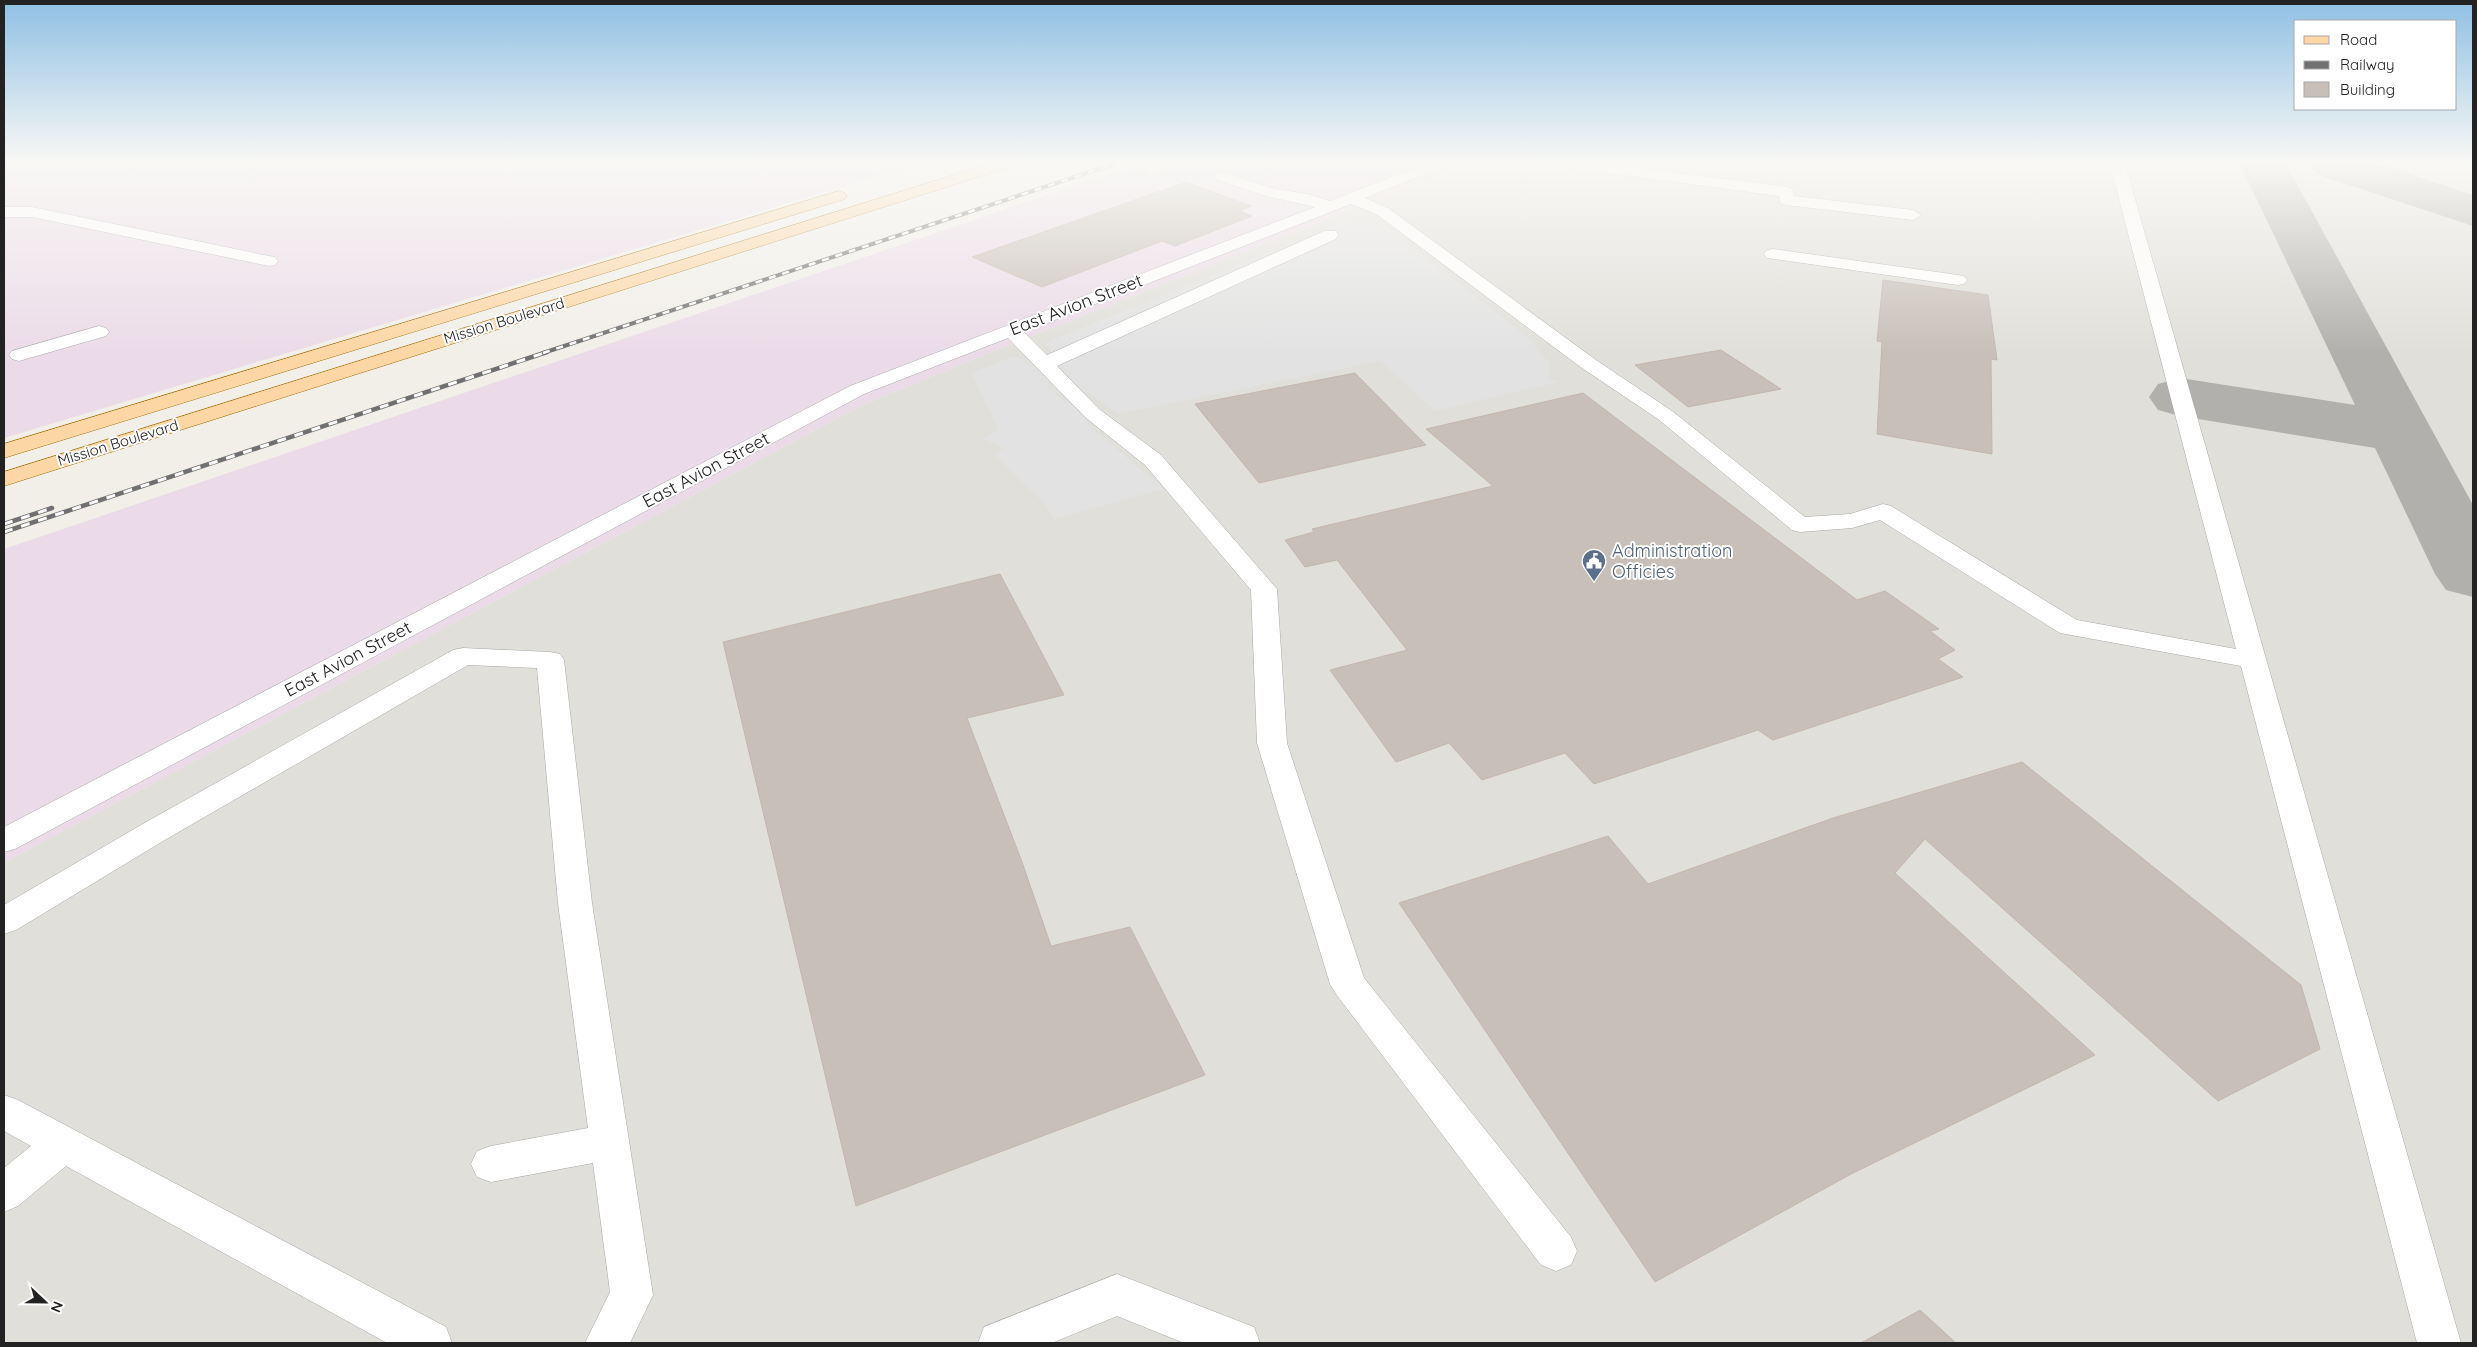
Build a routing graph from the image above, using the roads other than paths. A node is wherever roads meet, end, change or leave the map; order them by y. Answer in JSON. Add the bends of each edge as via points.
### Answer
{"nodes":[{"id":1,"x":104,"y":227,"type":"edge"},
{"id":2,"x":738,"y":227,"type":"edge"},
{"id":3,"x":805,"y":227,"type":"edge"},
{"id":4,"x":1276,"y":227,"type":"edge"},
{"id":5,"x":1405,"y":227,"type":"edge"},
{"id":6,"x":2134,"y":227,"type":"edge"},
{"id":7,"x":1330,"y":234,"type":"dead end"},
{"id":8,"x":1773,"y":254,"type":"dead end"},
{"id":9,"x":269,"y":261,"type":"dead end"},
{"id":10,"x":1958,"y":280,"type":"dead end"},
{"id":11,"x":1011,"y":330,"type":"junction"},
{"id":12,"x":99,"y":332,"type":"dead end"},
{"id":13,"x":19,"y":355,"type":"dead end"},
{"id":14,"x":1044,"y":364,"type":"junction"},
{"id":15,"x":4,"y":451,"type":"edge"},
{"id":16,"x":4,"y":479,"type":"edge"},
{"id":17,"x":2252,"y":660,"type":"junction"},
{"id":18,"x":4,"y":841,"type":"edge"},
{"id":19,"x":4,"y":921,"type":"edge"},
{"id":20,"x":4,"y":1112,"type":"edge"},
{"id":21,"x":609,"y":1142,"type":"junction"},
{"id":22,"x":63,"y":1144,"type":"junction"},
{"id":23,"x":491,"y":1164,"type":"dead end"},
{"id":24,"x":4,"y":1193,"type":"edge"},
{"id":25,"x":1556,"y":1252,"type":"dead end"},
{"id":26,"x":430,"y":1343,"type":"edge"},
{"id":27,"x":607,"y":1343,"type":"edge"},
{"id":28,"x":1000,"y":1343,"type":"edge"},
{"id":29,"x":1238,"y":1343,"type":"edge"},
{"id":30,"x":2439,"y":1343,"type":"edge"}],
"edges":[{"from":1,"to":9,"type":"street"},
{"from":2,"to":15,"type":"main road","name":"Mission Boulevard"},
{"from":3,"to":16,"type":"main road","name":"Mission Boulevard"},
{"from":4,"to":11,"type":"street","name":"East Avion Street"},
{"from":5,"to":17,"type":"street","via":[[1589,364],[1665,415],[1800,525],[1852,521],[1884,511],[2069,627]]},
{"from":6,"to":17,"type":"street"},
{"from":7,"to":14,"type":"street"},
{"from":8,"to":10,"type":"street"},
{"from":11,"to":14,"type":"street"},
{"from":11,"to":18,"type":"street","name":"East Avion Street","via":[[857,390]]},
{"from":12,"to":13,"type":"street"},
{"from":14,"to":25,"type":"street","via":[[1092,413],[1153,460],[1264,589],[1272,743],[1348,984]]},
{"from":17,"to":30,"type":"street"},
{"from":19,"to":21,"type":"street","via":[[463,656],[550,660],[568,850]]},
{"from":20,"to":22,"type":"street"},
{"from":21,"to":23,"type":"street"},
{"from":21,"to":27,"type":"street","via":[[632,1295]]},
{"from":22,"to":24,"type":"street"},
{"from":22,"to":26,"type":"street"},
{"from":28,"to":29,"type":"street","via":[[1117,1295]]}]}
